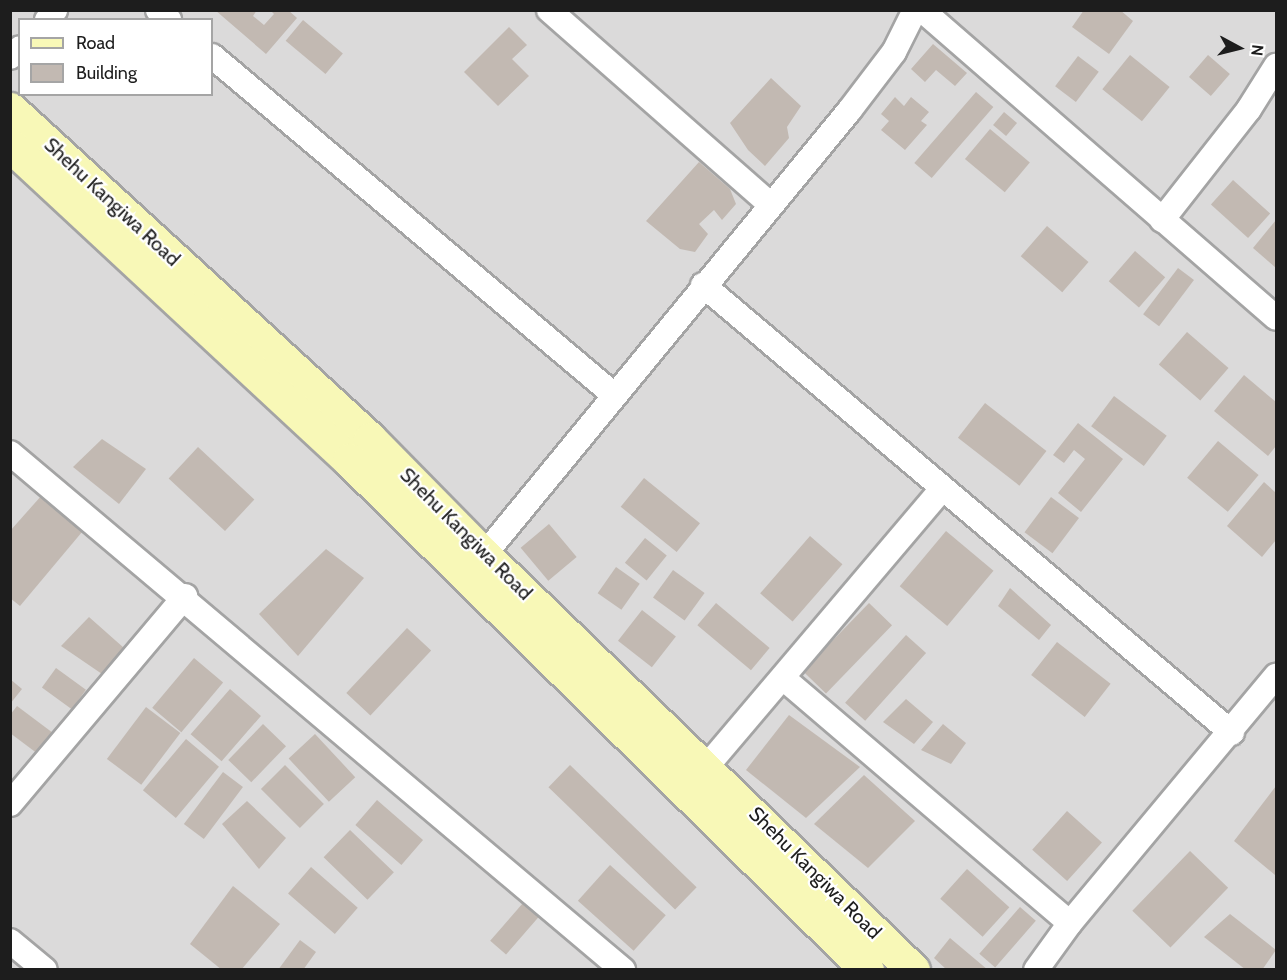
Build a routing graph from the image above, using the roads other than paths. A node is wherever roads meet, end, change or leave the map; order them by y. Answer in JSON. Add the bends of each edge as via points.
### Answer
{"nodes":[{"id":1,"x":549,"y":10,"type":"edge"},
{"id":2,"x":915,"y":10,"type":"edge"},
{"id":3,"x":922,"y":10,"type":"edge"},
{"id":4,"x":213,"y":57,"type":"edge"},
{"id":5,"x":1276,"y":66,"type":"edge"},
{"id":6,"x":10,"y":109,"type":"edge"},
{"id":7,"x":10,"y":145,"type":"edge"},
{"id":8,"x":770,"y":204,"type":"junction"},
{"id":9,"x":1162,"y":219,"type":"junction"},
{"id":10,"x":703,"y":285,"type":"junction"},
{"id":11,"x":1276,"y":318,"type":"edge"},
{"id":12,"x":613,"y":394,"type":"junction"},
{"id":13,"x":360,"y":449,"type":"junction"},
{"id":14,"x":10,"y":453,"type":"edge"},
{"id":15,"x":942,"y":489,"type":"junction"},
{"id":16,"x":484,"y":555,"type":"junction"},
{"id":17,"x":185,"y":596,"type":"junction"},
{"id":18,"x":1276,"y":676,"type":"edge"},
{"id":19,"x":783,"y":678,"type":"junction"},
{"id":20,"x":1232,"y":733,"type":"junction"},
{"id":21,"x":707,"y":766,"type":"junction"},
{"id":22,"x":10,"y":804,"type":"edge"},
{"id":23,"x":1070,"y":922,"type":"junction"},
{"id":24,"x":10,"y":941,"type":"edge"},
{"id":25,"x":45,"y":969,"type":"edge"},
{"id":26,"x":623,"y":969,"type":"edge"},
{"id":27,"x":867,"y":969,"type":"edge"},
{"id":28,"x":913,"y":969,"type":"edge"},
{"id":29,"x":1036,"y":969,"type":"edge"}],
"edges":[{"from":1,"to":8,"type":"street"},
{"from":2,"to":8,"type":"street","via":[[887,60]]},
{"from":3,"to":9,"type":"street"},
{"from":4,"to":12,"type":"street"},
{"from":5,"to":9,"type":"street","via":[[1249,109]]},
{"from":6,"to":13,"type":"main road","name":"Shehu Kangiwa Road"},
{"from":7,"to":13,"type":"main road","name":"Shehu Kangiwa Road"},
{"from":8,"to":10,"type":"street"},
{"from":9,"to":11,"type":"street"},
{"from":10,"to":12,"type":"street"},
{"from":10,"to":15,"type":"street"},
{"from":12,"to":16,"type":"street"},
{"from":13,"to":16,"type":"main road","name":"Shehu Kangiwa Road"},
{"from":13,"to":27,"type":"main road","name":"Shehu Kangiwa Road"},
{"from":14,"to":17,"type":"street"},
{"from":15,"to":19,"type":"street"},
{"from":15,"to":20,"type":"street"},
{"from":16,"to":21,"type":"main road","name":"Shehu Kangiwa Road"},
{"from":17,"to":22,"type":"street"},
{"from":17,"to":26,"type":"street"},
{"from":18,"to":20,"type":"street"},
{"from":19,"to":21,"type":"street"},
{"from":19,"to":23,"type":"street"},
{"from":20,"to":23,"type":"street"},
{"from":21,"to":28,"type":"main road","name":"Shehu Kangiwa Road"},
{"from":23,"to":29,"type":"street"},
{"from":24,"to":25,"type":"street"}]}
